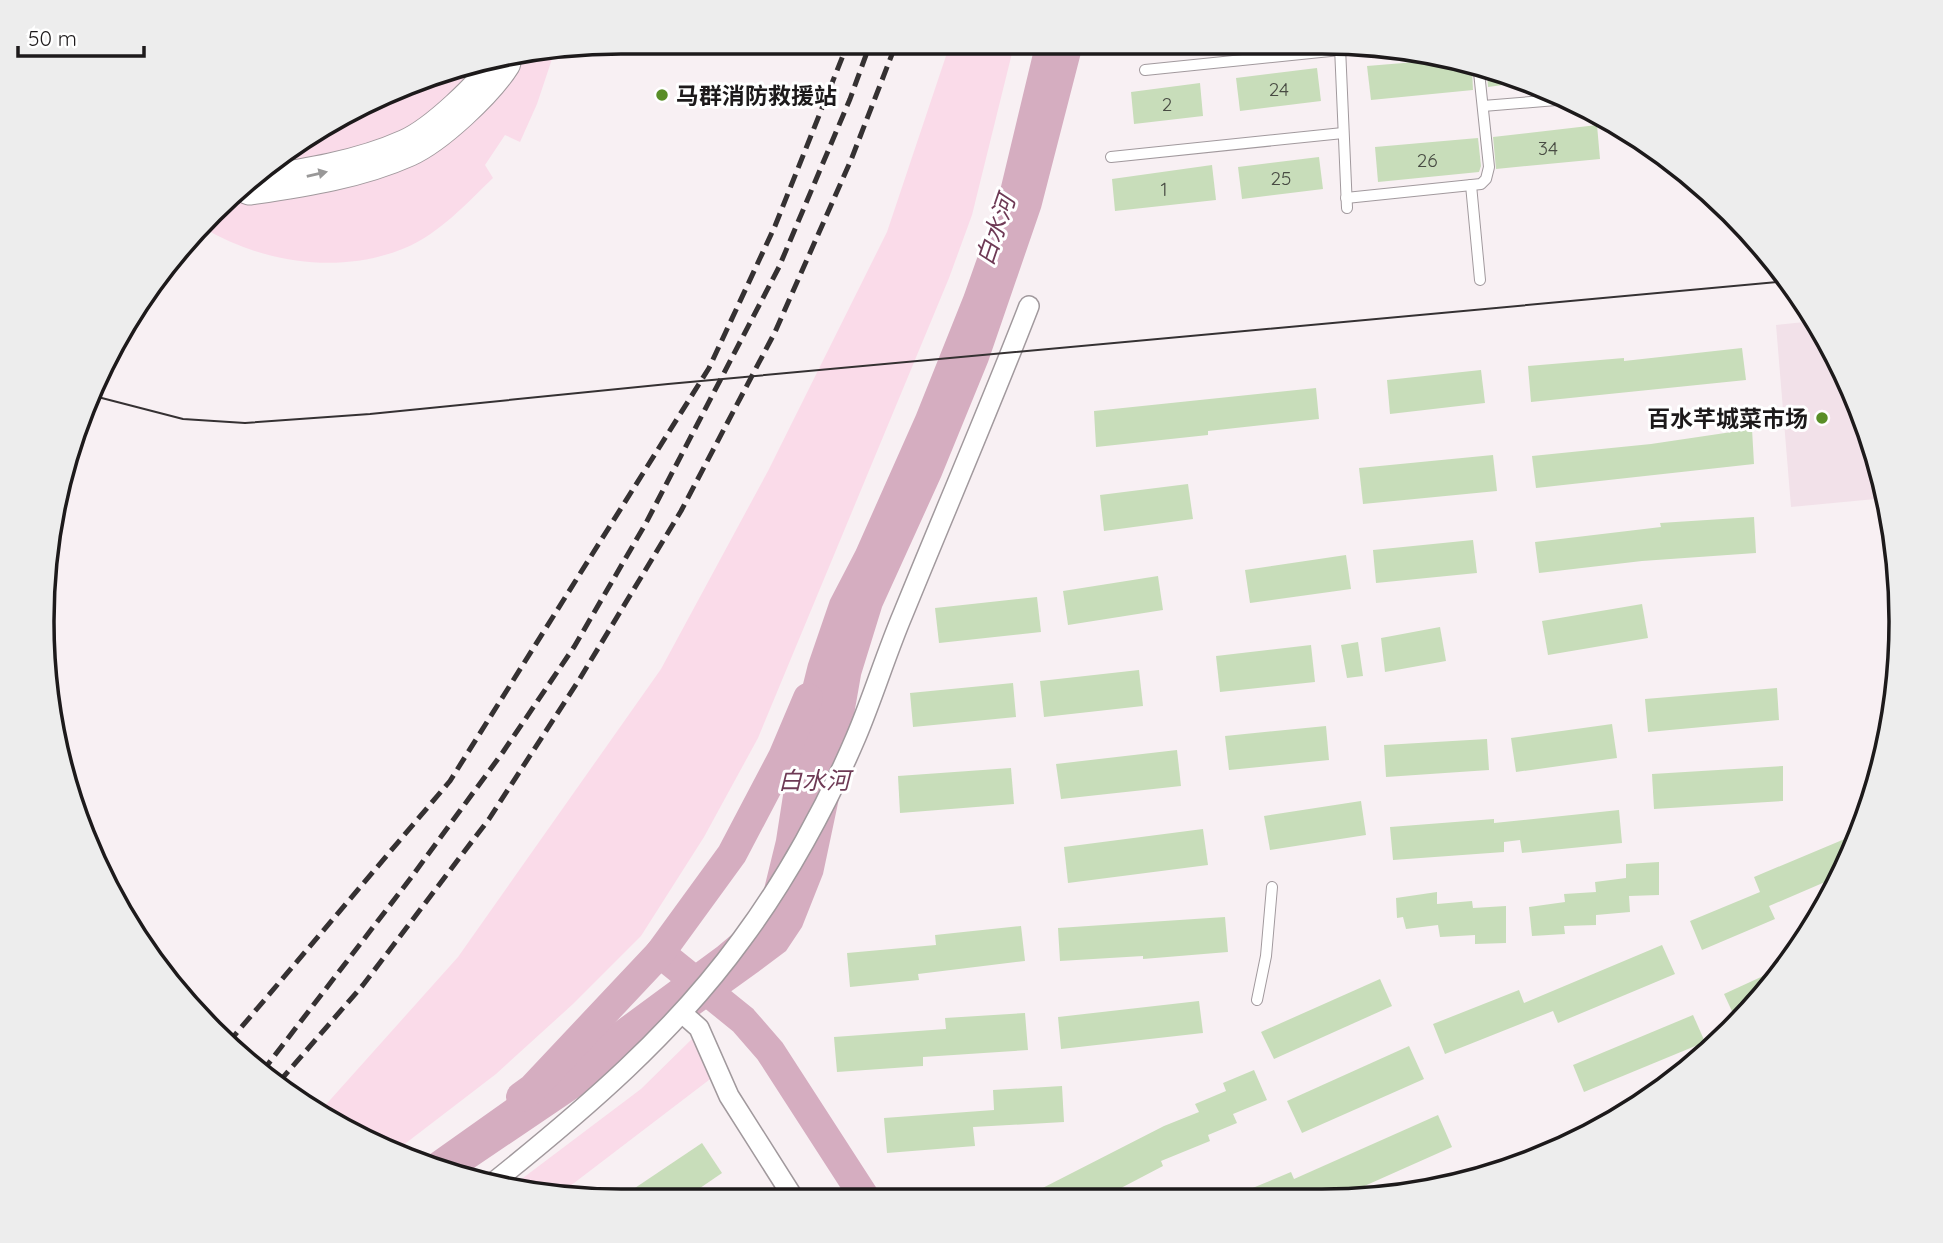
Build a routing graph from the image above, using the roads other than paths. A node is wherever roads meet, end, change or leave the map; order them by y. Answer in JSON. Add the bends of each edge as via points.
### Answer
{"nodes":[{"id":1,"x":1287,"y":54,"type":"edge"},
{"id":2,"x":1340,"y":54,"type":"edge"},
{"id":3,"x":498,"y":68,"type":"edge"},
{"id":4,"x":1145,"y":70,"type":"dead end"},
{"id":5,"x":1480,"y":77,"type":"edge"},
{"id":6,"x":1547,"y":101,"type":"edge"},
{"id":7,"x":1483,"y":106,"type":"junction"},
{"id":8,"x":1343,"y":133,"type":"junction"},
{"id":9,"x":1111,"y":157,"type":"dead end"},
{"id":10,"x":260,"y":184,"type":"edge"},
{"id":11,"x":1471,"y":186,"type":"junction"},
{"id":12,"x":1480,"y":280,"type":"dead end"},
{"id":13,"x":1029,"y":306,"type":"dead end"},
{"id":14,"x":1272,"y":887,"type":"dead end"},
{"id":15,"x":1257,"y":1000,"type":"dead end"},
{"id":16,"x":682,"y":1013,"type":"junction"},
{"id":17,"x":502,"y":1176,"type":"edge"},
{"id":18,"x":788,"y":1189,"type":"edge"}],
"edges":[{"from":1,"to":4,"type":"lane"},
{"from":2,"to":8,"type":"lane"},
{"from":10,"to":3,"type":"highway","one_way":true,"via":[[361,164],[410,147],[456,114]]},
{"from":5,"to":7,"type":"lane"},
{"from":6,"to":7,"type":"lane"},
{"from":7,"to":11,"type":"lane","via":[[1489,167],[1481,184]]},
{"from":8,"to":9,"type":"lane"},
{"from":8,"to":11,"type":"lane","via":[[1346,203]]},
{"from":11,"to":12,"type":"lane"},
{"from":13,"to":16,"type":"street","via":[[856,736],[805,841],[742,939]]},
{"from":14,"to":15,"type":"lane"},
{"from":16,"to":17,"type":"street","via":[[647,1052],[574,1118]]},
{"from":16,"to":18,"type":"street","via":[[699,1028],[729,1096]]}]}
